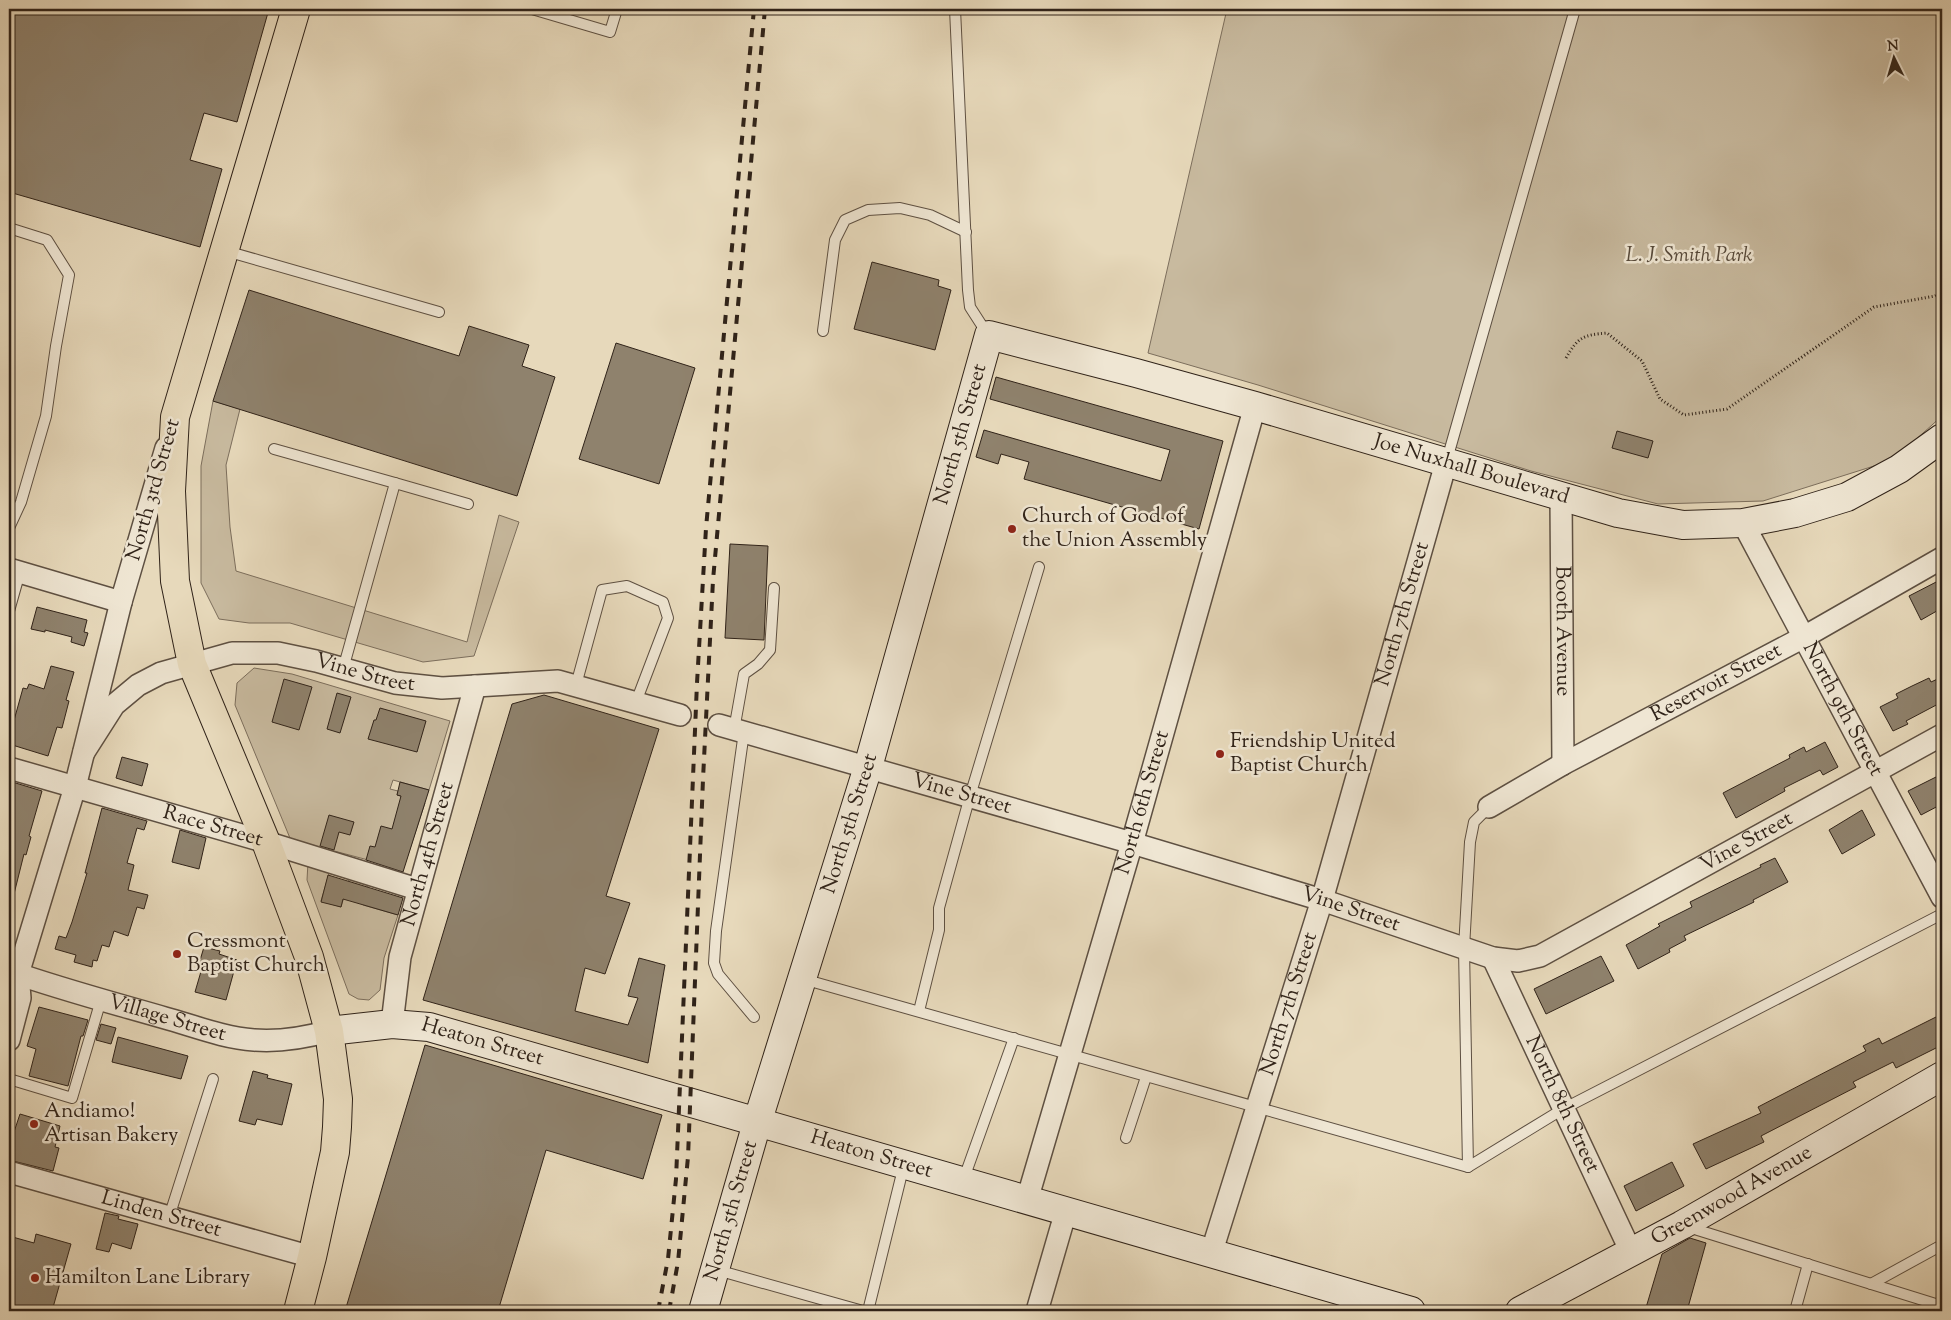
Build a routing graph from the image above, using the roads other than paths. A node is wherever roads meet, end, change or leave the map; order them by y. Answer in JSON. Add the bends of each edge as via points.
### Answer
{"nodes":[{"id":1,"x":296,"y":9,"type":"edge"},
{"id":2,"x":532,"y":9,"type":"edge"},
{"id":3,"x":617,"y":9,"type":"edge"},
{"id":4,"x":955,"y":9,"type":"edge"},
{"id":5,"x":1574,"y":9,"type":"edge"},
{"id":6,"x":9,"y":228,"type":"edge"},
{"id":7,"x":966,"y":232,"type":"junction"},
{"id":8,"x":225,"y":251,"type":"junction"},
{"id":9,"x":439,"y":312,"type":"dead end"},
{"id":10,"x":823,"y":331,"type":"dead end"},
{"id":11,"x":989,"y":335,"type":"junction"},
{"id":12,"x":1255,"y":406,"type":"junction"},
{"id":13,"x":176,"y":417,"type":"junction"},
{"id":14,"x":1942,"y":438,"type":"edge"},
{"id":15,"x":274,"y":449,"type":"dead end"},
{"id":16,"x":1446,"y":464,"type":"junction"},
{"id":17,"x":395,"y":483,"type":"junction"},
{"id":18,"x":1561,"y":497,"type":"junction"},
{"id":19,"x":468,"y":504,"type":"dead end"},
{"id":20,"x":1743,"y":523,"type":"junction"},
{"id":21,"x":9,"y":528,"type":"edge"},
{"id":22,"x":1942,"y":558,"type":"edge"},
{"id":23,"x":1039,"y":567,"type":"dead end"},
{"id":24,"x":14,"y":570,"type":"edge"},
{"id":25,"x":774,"y":588,"type":"dead end"},
{"id":26,"x":121,"y":602,"type":"junction"},
{"id":27,"x":9,"y":611,"type":"edge"},
{"id":28,"x":1804,"y":637,"type":"junction"},
{"id":29,"x":192,"y":664,"type":"junction"},
{"id":30,"x":343,"y":669,"type":"junction"},
{"id":31,"x":576,"y":685,"type":"junction"},
{"id":32,"x":474,"y":686,"type":"junction"},
{"id":33,"x":636,"y":702,"type":"junction"},
{"id":34,"x":680,"y":715,"type":"dead end"},
{"id":35,"x":732,"y":729,"type":"junction"},
{"id":36,"x":1942,"y":735,"type":"edge"},
{"id":37,"x":84,"y":752,"type":"junction"},
{"id":38,"x":1563,"y":764,"type":"junction"},
{"id":39,"x":868,"y":767,"type":"junction"},
{"id":40,"x":9,"y":768,"type":"edge"},
{"id":41,"x":1876,"y":771,"type":"junction"},
{"id":42,"x":75,"y":787,"type":"junction"},
{"id":43,"x":970,"y":796,"type":"junction"},
{"id":44,"x":1489,"y":807,"type":"joint"},
{"id":45,"x":266,"y":842,"type":"junction"},
{"id":46,"x":1132,"y":843,"type":"junction"},
{"id":47,"x":417,"y":889,"type":"junction"},
{"id":48,"x":1942,"y":897,"type":"edge"},
{"id":49,"x":1322,"y":900,"type":"junction"},
{"id":50,"x":1942,"y":914,"type":"edge"},
{"id":51,"x":1464,"y":948,"type":"junction"},
{"id":52,"x":1494,"y":958,"type":"junction"},
{"id":53,"x":12,"y":978,"type":"edge"},
{"id":54,"x":802,"y":979,"type":"junction"},
{"id":55,"x":101,"y":1000,"type":"junction"},
{"id":56,"x":919,"y":1011,"type":"junction"},
{"id":57,"x":754,"y":1017,"type":"dead end"},
{"id":58,"x":392,"y":1024,"type":"junction"},
{"id":59,"x":329,"y":1031,"type":"junction"},
{"id":60,"x":1014,"y":1038,"type":"junction"},
{"id":61,"x":9,"y":1040,"type":"edge"},
{"id":62,"x":1070,"y":1054,"type":"junction"},
{"id":63,"x":1942,"y":1076,"type":"edge"},
{"id":64,"x":1146,"y":1077,"type":"junction"},
{"id":65,"x":9,"y":1079,"type":"edge"},
{"id":66,"x":213,"y":1079,"type":"dead end"},
{"id":67,"x":1258,"y":1106,"type":"junction"},
{"id":68,"x":1563,"y":1110,"type":"junction"},
{"id":69,"x":757,"y":1124,"type":"junction"},
{"id":70,"x":1126,"y":1138,"type":"dead end"},
{"id":71,"x":904,"y":1165,"type":"junction"},
{"id":72,"x":1468,"y":1167,"type":"junction"},
{"id":73,"x":9,"y":1172,"type":"edge"},
{"id":74,"x":962,"y":1182,"type":"junction"},
{"id":75,"x":1027,"y":1200,"type":"junction"},
{"id":76,"x":1066,"y":1211,"type":"junction"},
{"id":77,"x":169,"y":1217,"type":"junction"},
{"id":78,"x":1682,"y":1225,"type":"junction"},
{"id":79,"x":1942,"y":1245,"type":"edge"},
{"id":80,"x":1631,"y":1252,"type":"junction"},
{"id":81,"x":1211,"y":1254,"type":"junction"},
{"id":82,"x":312,"y":1257,"type":"junction"},
{"id":83,"x":1808,"y":1264,"type":"junction"},
{"id":84,"x":716,"y":1270,"type":"junction"},
{"id":85,"x":1871,"y":1284,"type":"junction"},
{"id":86,"x":1942,"y":1306,"type":"edge"},
{"id":87,"x":1396,"y":1309,"type":"edge"},
{"id":88,"x":298,"y":1311,"type":"edge"},
{"id":89,"x":703,"y":1311,"type":"edge"},
{"id":90,"x":863,"y":1311,"type":"edge"},
{"id":91,"x":868,"y":1311,"type":"edge"},
{"id":92,"x":1037,"y":1311,"type":"edge"},
{"id":93,"x":1520,"y":1311,"type":"edge"},
{"id":94,"x":1795,"y":1311,"type":"edge"}],
"edges":[{"from":1,"to":8,"type":"highway","name":"North 3rd Street"},
{"from":2,"to":3,"type":"lane","via":[[610,32]]},
{"from":4,"to":7,"type":"lane"},
{"from":5,"to":16,"type":"lane"},
{"from":6,"to":21,"type":"lane","via":[[47,240],[69,275],[46,416]]},
{"from":7,"to":10,"type":"lane","via":[[930,215],[900,208],[868,210],[845,220],[835,240]]},
{"from":7,"to":11,"type":"lane","via":[[970,307]]},
{"from":8,"to":9,"type":"lane"},
{"from":8,"to":13,"type":"highway","name":"North 3rd Street"},
{"from":11,"to":12,"type":"street","name":"Joe Nuxhall Boulevard"},
{"from":11,"to":39,"type":"street","name":"North 5th Street"},
{"from":12,"to":16,"type":"street","name":"Joe Nuxhall Boulevard"},
{"from":12,"to":46,"type":"street","name":"North 6th Street"},
{"from":13,"to":26,"type":"street","name":"North 3rd Street"},
{"from":13,"to":29,"type":"highway","via":[[171,491],[173,557]]},
{"from":14,"to":20,"type":"street","name":"Joe Nuxhall Boulevard","via":[[1899,469],[1847,497],[1795,513]]},
{"from":15,"to":17,"type":"lane"},
{"from":16,"to":18,"type":"street","name":"Joe Nuxhall Boulevard"},
{"from":16,"to":49,"type":"street","name":"North 7th Street"},
{"from":17,"to":19,"type":"lane"},
{"from":17,"to":30,"type":"lane"},
{"from":18,"to":20,"type":"street","name":"Joe Nuxhall Boulevard","via":[[1618,514],[1683,525]]},
{"from":18,"to":38,"type":"street","name":"Booth Avenue"},
{"from":20,"to":28,"type":"street","name":"North 9th Street"},
{"from":22,"to":28,"type":"street","name":"Reservoir Street"},
{"from":23,"to":43,"type":"lane"},
{"from":24,"to":26,"type":"street"},
{"from":24,"to":27,"type":"lane"},
{"from":25,"to":35,"type":"lane","via":[[770,650],[744,674]]},
{"from":26,"to":37,"type":"street","name":"North 3rd Street"},
{"from":28,"to":38,"type":"street","name":"Reservoir Street"},
{"from":28,"to":41,"type":"street","name":"North 9th Street"},
{"from":29,"to":30,"type":"street","name":"Vine Street","via":[[232,653],[255,652],[278,653]]},
{"from":29,"to":37,"type":"street","name":"Vine Street","via":[[161,673],[114,705]]},
{"from":29,"to":45,"type":"highway"},
{"from":30,"to":32,"type":"street","name":"Vine Street","via":[[395,683],[442,688]]},
{"from":31,"to":32,"type":"street","name":"Vine Street","via":[[558,680]]},
{"from":31,"to":33,"type":"street","name":"Vine Street"},
{"from":31,"to":33,"type":"lane","via":[[602,590],[627,586],[663,602],[668,618]]},
{"from":32,"to":47,"type":"street","name":"North 4th Street"},
{"from":33,"to":34,"type":"street","name":"Vine Street"},
{"from":35,"to":39,"type":"street","name":"Vine Street"},
{"from":35,"to":57,"type":"lane","via":[[714,963],[718,974]]},
{"from":36,"to":41,"type":"street","name":"Vine Street"},
{"from":37,"to":42,"type":"street","name":"North 3rd Street"},
{"from":38,"to":44,"type":"street","name":"Reservoir Street"},
{"from":39,"to":43,"type":"street","name":"Vine Street"},
{"from":39,"to":54,"type":"street","name":"North 5th Street"},
{"from":40,"to":42,"type":"street","name":"Race Street"},
{"from":41,"to":48,"type":"street","name":"North 9th Street"},
{"from":41,"to":52,"type":"street","name":"Vine Street","via":[[1540,956],[1518,961]]},
{"from":42,"to":45,"type":"street","name":"Race Street"},
{"from":42,"to":53,"type":"street","name":"North 3rd Street"},
{"from":43,"to":46,"type":"street","name":"Vine Street"},
{"from":43,"to":56,"type":"lane","via":[[939,908],[939,930]]},
{"from":44,"to":51,"type":"lane","via":[[1474,822],[1470,842]]},
{"from":45,"to":47,"type":"street","name":"Race Street"},
{"from":45,"to":59,"type":"highway","via":[[309,957]]},
{"from":46,"to":49,"type":"street","name":"Vine Street"},
{"from":46,"to":62,"type":"street","name":"North 6th Street"},
{"from":47,"to":58,"type":"street","name":"North 4th Street","via":[[400,957]]},
{"from":49,"to":51,"type":"street","name":"Vine Street"},
{"from":49,"to":67,"type":"street","name":"North 7th Street"},
{"from":50,"to":68,"type":"lane"},
{"from":51,"to":52,"type":"street","name":"Vine Street"},
{"from":51,"to":72,"type":"lane"},
{"from":52,"to":68,"type":"street","name":"North 8th Street"},
{"from":53,"to":55,"type":"street","name":"Village Street"},
{"from":53,"to":61,"type":"street","name":"North 3rd Street","via":[[20,998]]},
{"from":54,"to":56,"type":"lane"},
{"from":54,"to":69,"type":"street","name":"North 5th Street"},
{"from":55,"to":59,"type":"street","name":"Village Street","via":[[252,1040],[303,1039]]},
{"from":55,"to":65,"type":"lane","via":[[72,1098]]},
{"from":56,"to":60,"type":"lane"},
{"from":58,"to":59,"type":"street","name":"Heaton Street"},
{"from":58,"to":69,"type":"street","name":"Heaton Street","via":[[429,1027]]},
{"from":59,"to":82,"type":"highway","via":[[338,1099],[337,1127]]},
{"from":60,"to":62,"type":"lane"},
{"from":60,"to":74,"type":"lane"},
{"from":62,"to":64,"type":"lane"},
{"from":62,"to":75,"type":"street","name":"North 6th Street"},
{"from":63,"to":78,"type":"street","name":"Greenwood Avenue"},
{"from":64,"to":67,"type":"lane"},
{"from":64,"to":70,"type":"lane"},
{"from":66,"to":77,"type":"lane"},
{"from":67,"to":72,"type":"lane"},
{"from":67,"to":81,"type":"street","name":"North 7th Street"},
{"from":68,"to":72,"type":"lane"},
{"from":68,"to":80,"type":"street","name":"North 8th Street"},
{"from":69,"to":71,"type":"street","name":"Heaton Street"},
{"from":69,"to":84,"type":"street","name":"North 5th Street"},
{"from":71,"to":74,"type":"street","name":"Heaton Street"},
{"from":71,"to":91,"type":"lane"},
{"from":73,"to":77,"type":"street","name":"Linden Street"},
{"from":74,"to":75,"type":"street","name":"Heaton Street"},
{"from":75,"to":76,"type":"street","name":"Heaton Street"},
{"from":76,"to":81,"type":"street","name":"Heaton Street"},
{"from":76,"to":92,"type":"street"},
{"from":77,"to":82,"type":"street","name":"Linden Street"},
{"from":78,"to":80,"type":"street","name":"Greenwood Avenue"},
{"from":78,"to":83,"type":"lane"},
{"from":79,"to":85,"type":"lane"},
{"from":80,"to":93,"type":"street","name":"Greenwood Avenue"},
{"from":81,"to":87,"type":"street","name":"Heaton Street"},
{"from":82,"to":88,"type":"highway"},
{"from":83,"to":85,"type":"lane"},
{"from":83,"to":94,"type":"lane"},
{"from":84,"to":89,"type":"street","name":"North 5th Street"},
{"from":84,"to":90,"type":"lane"},
{"from":85,"to":86,"type":"lane"}]}
